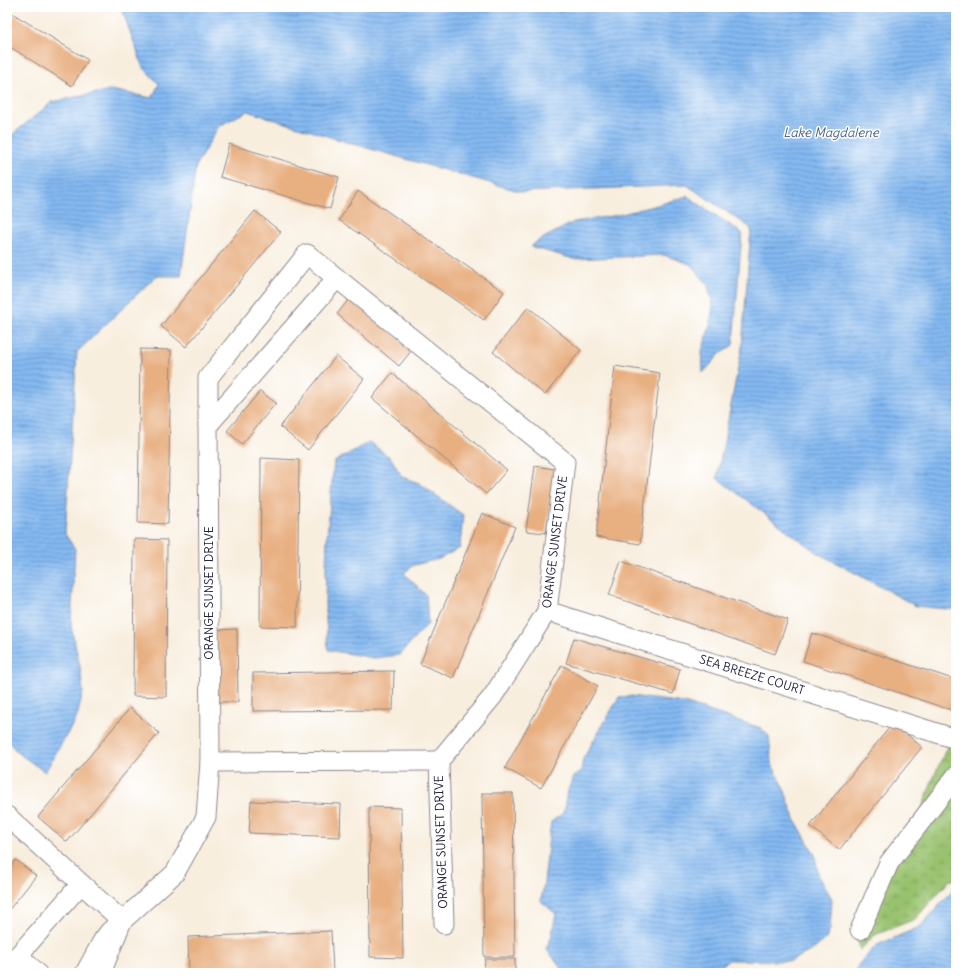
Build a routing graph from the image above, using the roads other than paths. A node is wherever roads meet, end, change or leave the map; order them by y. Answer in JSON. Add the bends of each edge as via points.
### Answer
{"nodes":[{"id":1,"x":337,"y":278,"type":"junction"},
{"id":2,"x":208,"y":424,"type":"junction"},
{"id":3,"x":547,"y":612,"type":"junction"},
{"id":4,"x":956,"y":739,"type":"edge"},
{"id":5,"x":439,"y":761,"type":"junction"},
{"id":6,"x":210,"y":762,"type":"junction"},
{"id":7,"x":956,"y":776,"type":"edge"},
{"id":8,"x":7,"y":816,"type":"edge"},
{"id":9,"x":81,"y":884,"type":"junction"},
{"id":10,"x":122,"y":921,"type":"junction"},
{"id":11,"x":444,"y":924,"type":"dead end"},
{"id":12,"x":860,"y":930,"type":"dead end"},
{"id":13,"x":13,"y":962,"type":"edge"},
{"id":14,"x":37,"y":973,"type":"edge"},
{"id":15,"x":85,"y":973,"type":"edge"},
{"id":16,"x":101,"y":973,"type":"edge"}],
"edges":[{"from":1,"to":2,"type":"street"},
{"from":1,"to":2,"type":"street","name":"ORANGE SUNSET DRIVE","via":[[307,254],[208,378]]},
{"from":1,"to":3,"type":"street","name":"ORANGE SUNSET DRIVE","via":[[565,462]]},
{"from":2,"to":6,"type":"street","name":"ORANGE SUNSET DRIVE"},
{"from":3,"to":4,"type":"street","name":"SEA BREEZE COURT"},
{"from":3,"to":5,"type":"street","name":"ORANGE SUNSET DRIVE","via":[[493,696]]},
{"from":5,"to":6,"type":"street","name":"ORANGE SUNSET DRIVE"},
{"from":5,"to":11,"type":"street","name":"ORANGE SUNSET DRIVE"},
{"from":6,"to":10,"type":"street","name":"ORANGE SUNSET DRIVE","via":[[206,817],[175,873]]},
{"from":7,"to":12,"type":"street","via":[[890,863]]},
{"from":8,"to":9,"type":"street"},
{"from":9,"to":10,"type":"street"},
{"from":9,"to":13,"type":"street"},
{"from":10,"to":15,"type":"street","name":"ORANGE SUNSET DRIVE","via":[[103,940]]},
{"from":10,"to":16,"type":"street","name":"ORANGE SUNSET DRIVE"},
{"from":13,"to":14,"type":"street"}]}
